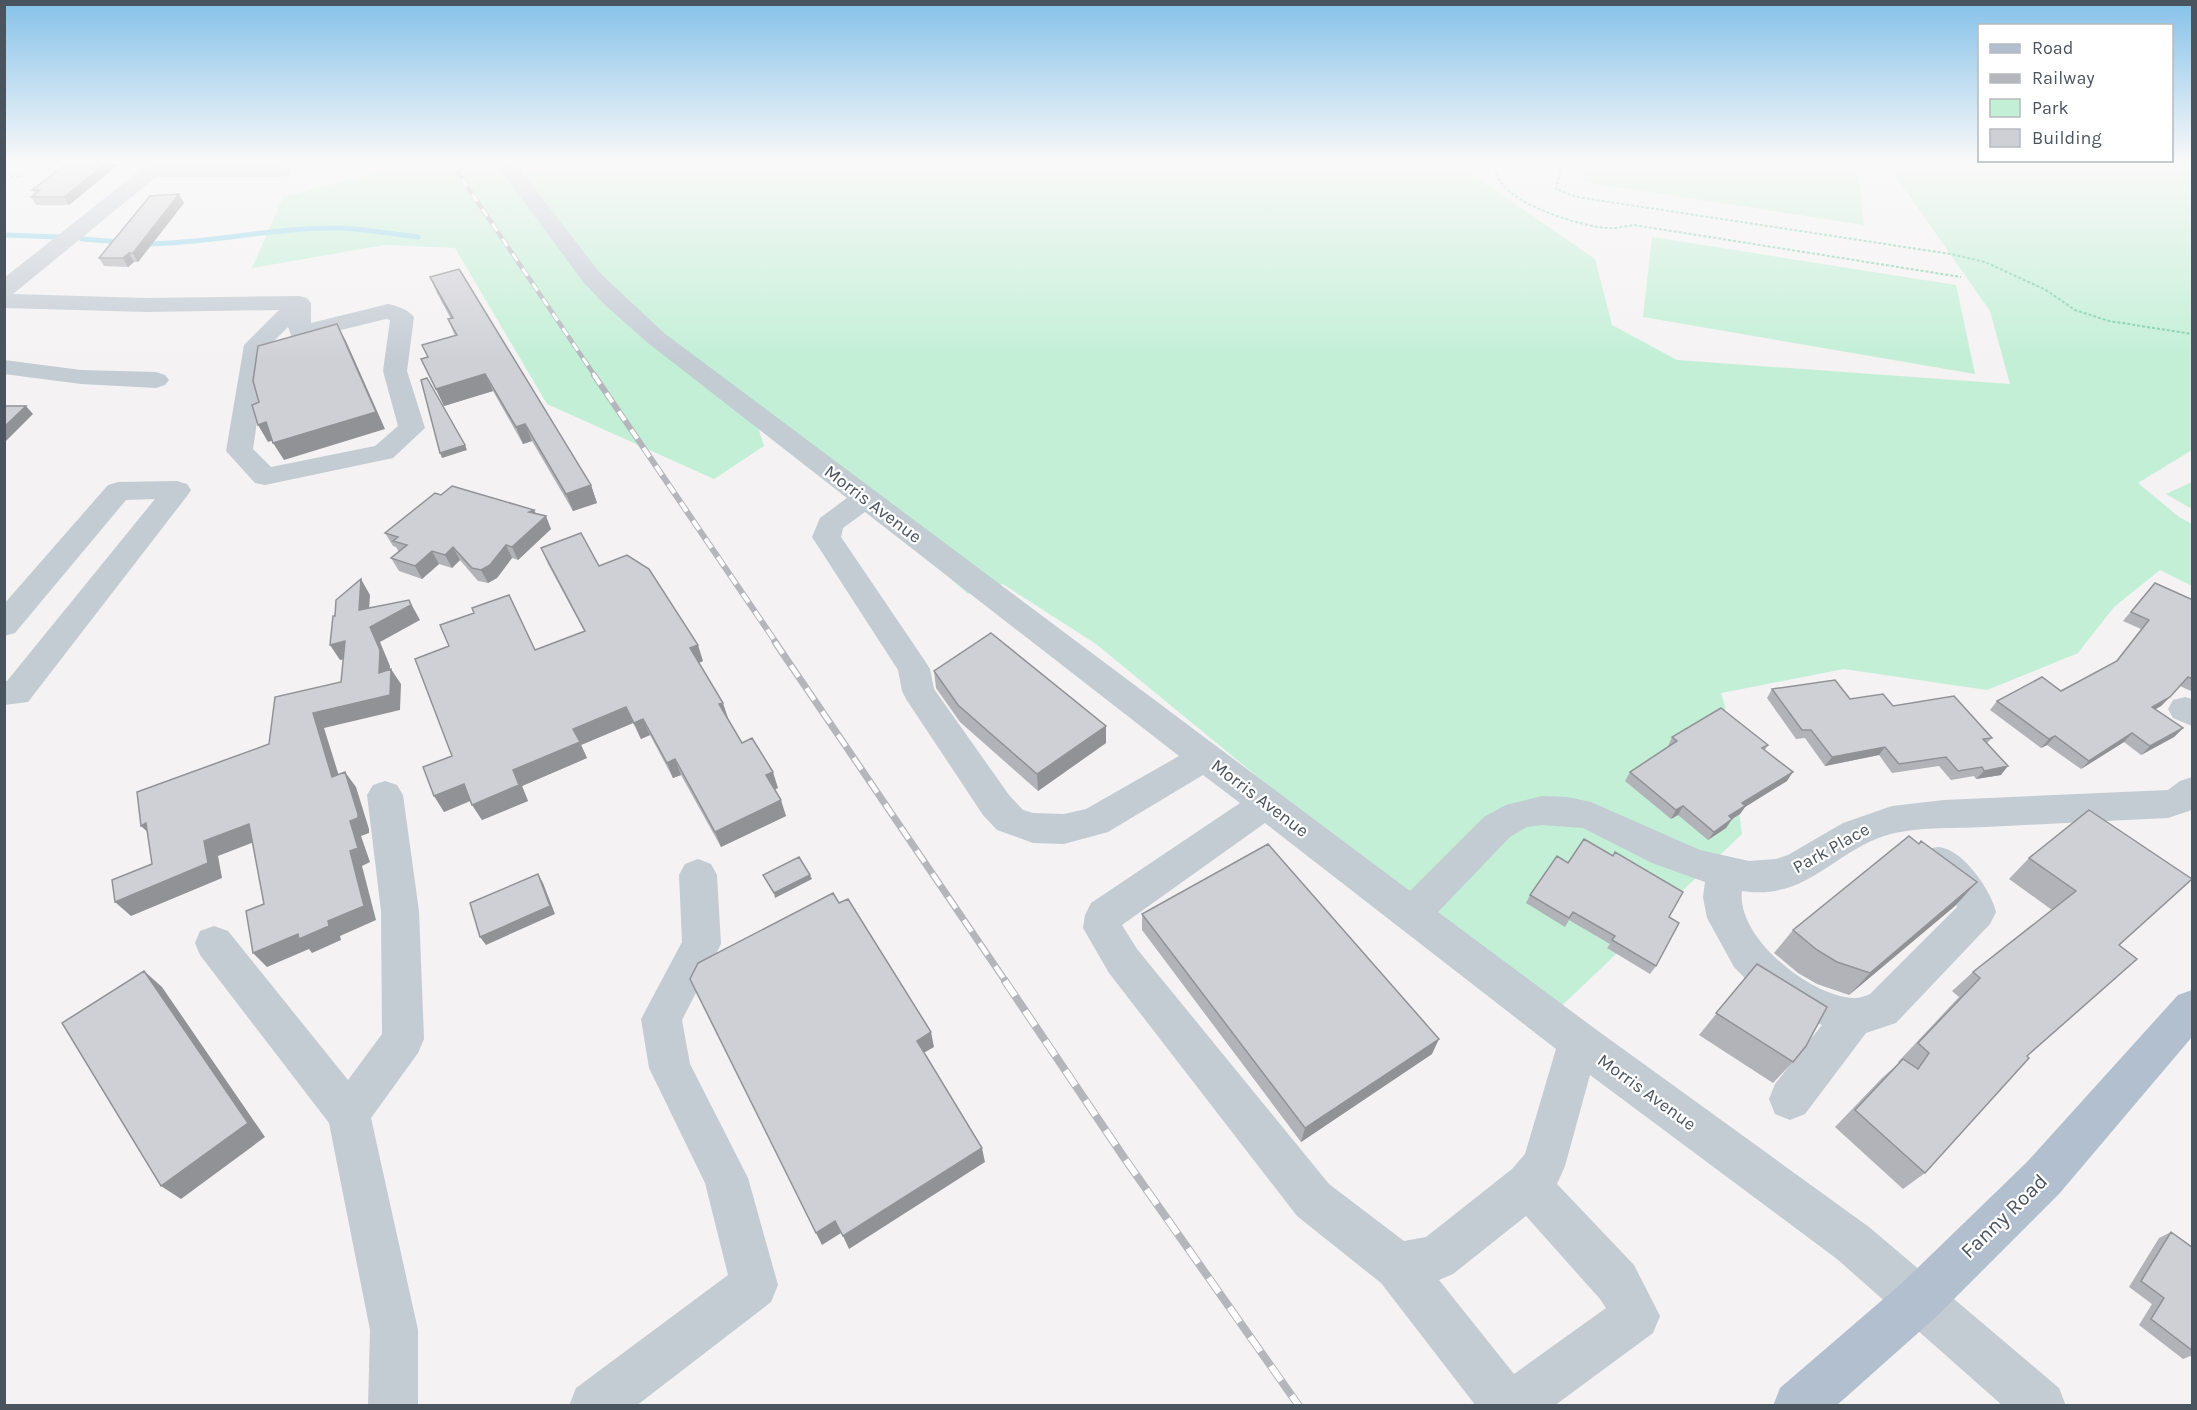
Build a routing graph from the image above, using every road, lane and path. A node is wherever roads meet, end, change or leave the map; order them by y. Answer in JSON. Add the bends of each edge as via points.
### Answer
{"nodes":[{"id":1,"x":78,"y":230,"type":"edge"},
{"id":2,"x":556,"y":230,"type":"edge"},
{"id":3,"x":1664,"y":230,"type":"edge"},
{"id":4,"x":1792,"y":230,"type":"edge"},
{"id":5,"x":1961,"y":277,"type":"dead end"},
{"id":6,"x":4,"y":290,"type":"edge"},
{"id":7,"x":4,"y":301,"type":"edge"},
{"id":8,"x":299,"y":303,"type":"junction"},
{"id":9,"x":2193,"y":334,"type":"edge"},
{"id":10,"x":4,"y":368,"type":"edge"},
{"id":11,"x":156,"y":380,"type":"dead end"},
{"id":12,"x":865,"y":498,"type":"junction"},
{"id":13,"x":4,"y":625,"type":"edge"},
{"id":14,"x":4,"y":693,"type":"edge"},
{"id":15,"x":1205,"y":757,"type":"junction"},
{"id":16,"x":2193,"y":791,"type":"edge"},
{"id":17,"x":385,"y":795,"type":"dead end"},
{"id":18,"x":1266,"y":804,"type":"junction"},
{"id":19,"x":1891,"y":820,"type":"junction"},
{"id":20,"x":1725,"y":874,"type":"junction"},
{"id":21,"x":698,"y":875,"type":"dead end"},
{"id":22,"x":1412,"y":914,"type":"junction"},
{"id":23,"x":214,"y":944,"type":"dead end"},
{"id":24,"x":2193,"y":1008,"type":"edge"},
{"id":25,"x":1853,"y":1017,"type":"junction"},
{"id":26,"x":1579,"y":1042,"type":"junction"},
{"id":27,"x":1790,"y":1099,"type":"dead end"},
{"id":28,"x":349,"y":1114,"type":"junction"},
{"id":29,"x":1528,"y":1185,"type":"junction"},
{"id":30,"x":1398,"y":1266,"type":"junction"},
{"id":31,"x":1919,"y":1300,"type":"junction"},
{"id":32,"x":393,"y":1406,"type":"edge"},
{"id":33,"x":594,"y":1406,"type":"edge"},
{"id":34,"x":1510,"y":1406,"type":"edge"},
{"id":35,"x":1798,"y":1406,"type":"edge"},
{"id":36,"x":2041,"y":1406,"type":"edge"}],
"edges":[{"from":1,"to":6,"type":"street"},
{"from":2,"to":12,"type":"street","name":"Morris Avenue","via":[[592,278],[656,338]]},
{"from":3,"to":5,"type":"path"},
{"from":4,"to":9,"type":"path","via":[[1985,262],[2046,290],[2075,310],[2109,321]]},
{"from":7,"to":8,"type":"street","via":[[147,305]]},
{"from":8,"to":8,"type":"street","via":[[300,333],[388,312],[402,317],[395,371],[412,428],[384,452],[265,477],[240,451],[256,345]]},
{"from":10,"to":11,"type":"street"},
{"from":12,"to":15,"type":"street","name":"Morris Avenue"},
{"from":12,"to":15,"type":"street","via":[[830,524],[826,537],[914,669],[918,691],[996,805],[1010,819],[1033,828],[1064,829],[1095,822]]},
{"from":13,"to":14,"type":"street","via":[[118,491],[177,490],[16,693]]},
{"from":15,"to":18,"type":"street","name":"Morris Avenue"},
{"from":16,"to":19,"type":"street","name":"Park Place","via":[[2168,804]]},
{"from":17,"to":28,"type":"street","via":[[399,911],[403,1039]]},
{"from":18,"to":22,"type":"street","name":"Morris Avenue"},
{"from":18,"to":30,"type":"street","via":[[1104,915],[1102,928],[1123,961],[1313,1200]]},
{"from":19,"to":20,"type":"street","name":"Park Place","via":[[1874,824],[1783,873]]},
{"from":19,"to":25,"type":"street","via":[[1969,890],[1977,912],[1882,1010]]},
{"from":20,"to":22,"type":"street","name":"Park Place","via":[[1680,858],[1591,816],[1563,810],[1525,812],[1497,827]]},
{"from":20,"to":25,"type":"street","via":[[1722,897],[1726,918],[1748,955],[1783,990]]},
{"from":21,"to":33,"type":"street","via":[[702,944],[661,1019],[670,1068],[726,1178],[754,1285]]},
{"from":22,"to":26,"type":"street","name":"Morris Avenue"},
{"from":23,"to":28,"type":"street"},
{"from":24,"to":31,"type":"main road","name":"Fanny Road","via":[[2043,1178]]},
{"from":25,"to":27,"type":"street"},
{"from":26,"to":29,"type":"street","via":[[1543,1166]]},
{"from":26,"to":31,"type":"street","name":"Morris Avenue","via":[[1852,1243]]},
{"from":28,"to":32,"type":"street","via":[[394,1330]]},
{"from":29,"to":30,"type":"street","via":[[1437,1258]]},
{"from":29,"to":34,"type":"street","via":[[1617,1282],[1636,1316]]},
{"from":30,"to":34,"type":"street"},
{"from":31,"to":35,"type":"main road","name":"Fanny Road"},
{"from":31,"to":36,"type":"street","name":"Morris Avenue"}]}
